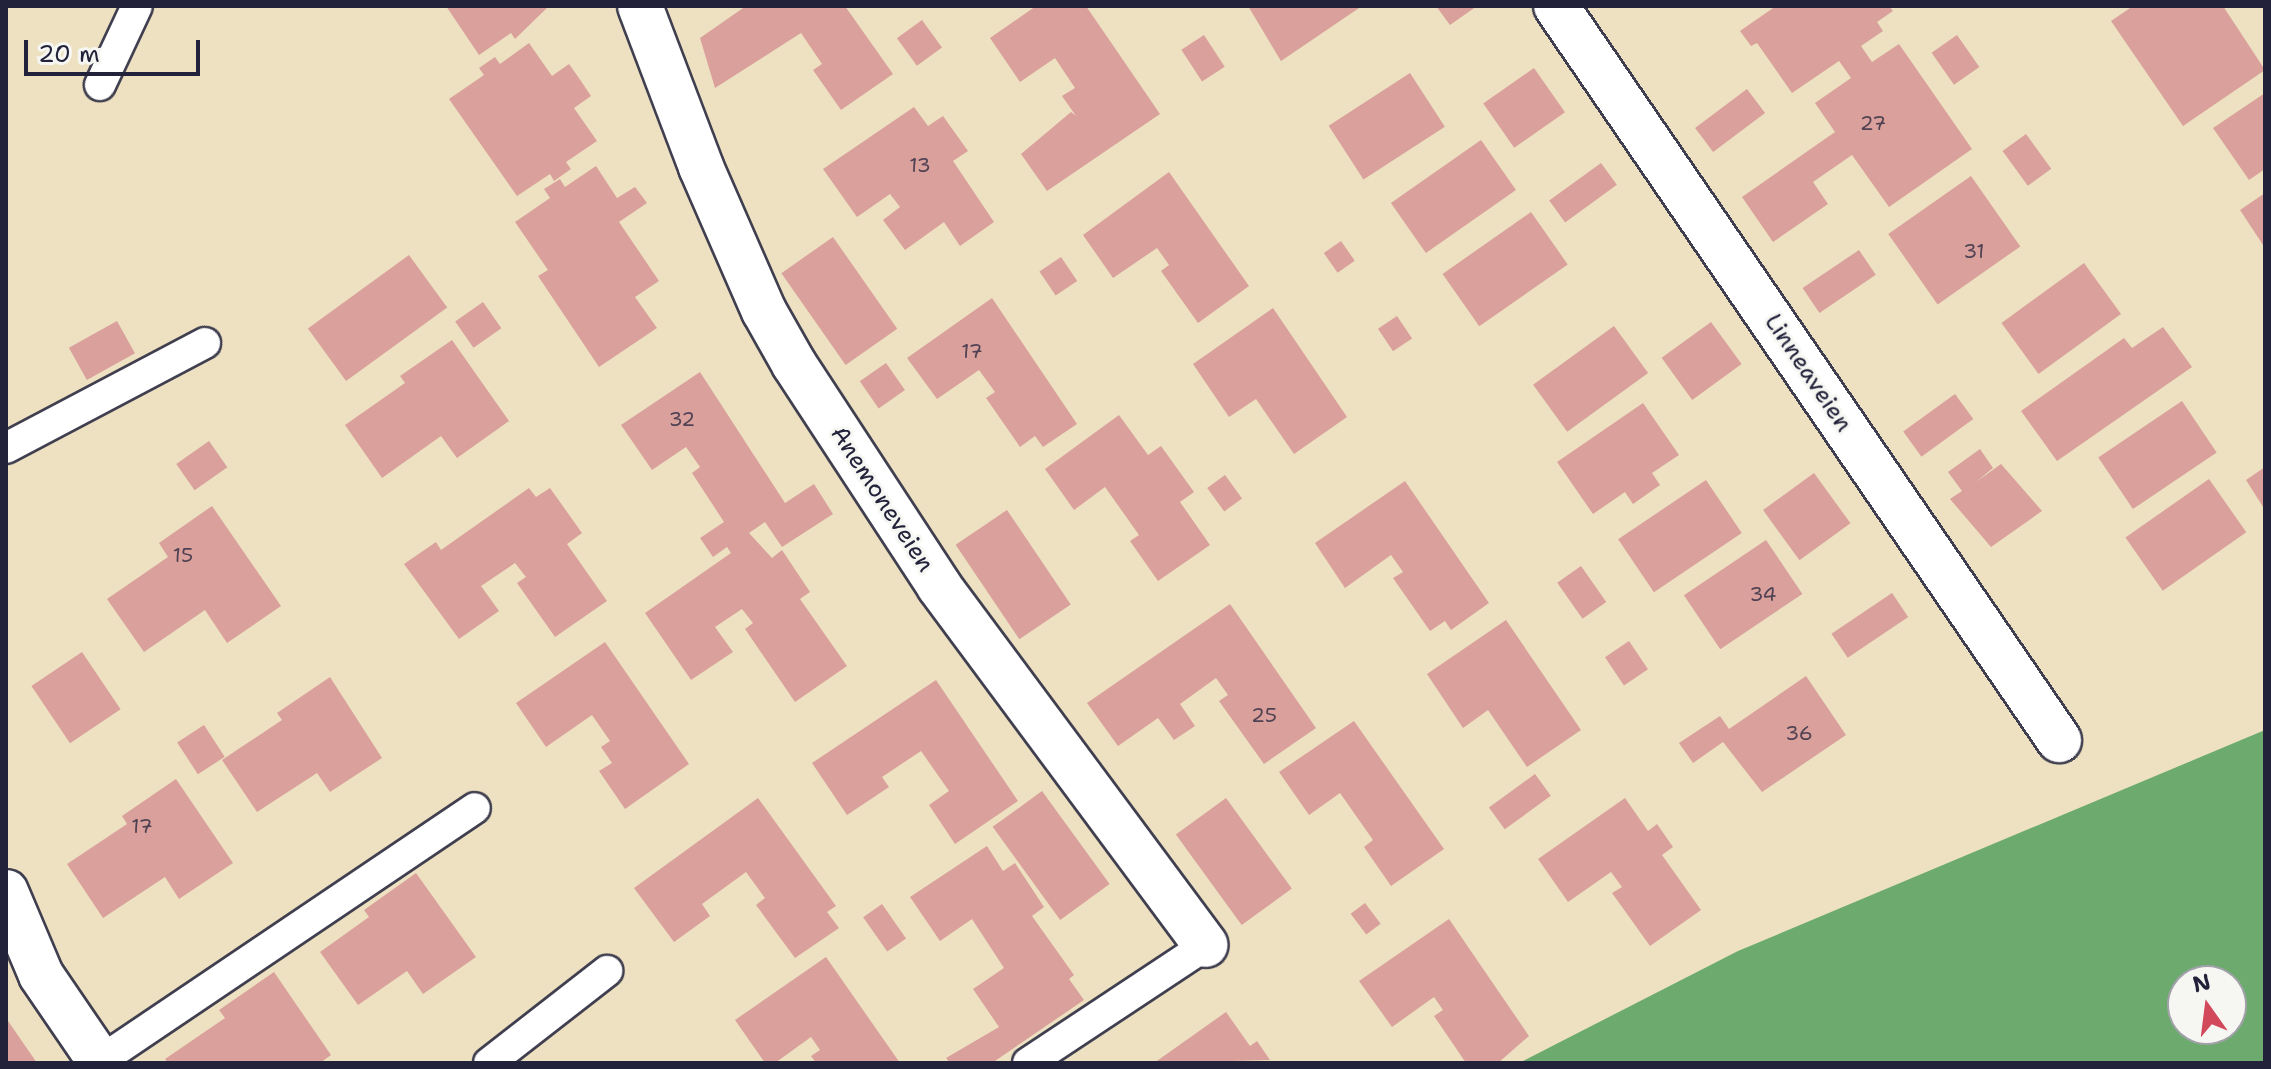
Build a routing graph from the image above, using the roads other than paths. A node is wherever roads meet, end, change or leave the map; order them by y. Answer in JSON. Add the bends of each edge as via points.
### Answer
{"nodes":[{"id":1,"x":137,"y":6,"type":"edge"},
{"id":2,"x":640,"y":6,"type":"edge"},
{"id":3,"x":1556,"y":6,"type":"edge"},
{"id":4,"x":100,"y":85,"type":"dead end"},
{"id":5,"x":205,"y":343,"type":"dead end"},
{"id":6,"x":6,"y":448,"type":"edge"},
{"id":7,"x":2059,"y":740,"type":"dead end"},
{"id":8,"x":475,"y":808,"type":"dead end"},
{"id":9,"x":6,"y":892,"type":"edge"},
{"id":10,"x":1206,"y":945,"type":"joint"},
{"id":11,"x":607,"y":971,"type":"dead end"},
{"id":12,"x":100,"y":1062,"type":"edge"},
{"id":13,"x":489,"y":1063,"type":"edge"},
{"id":14,"x":1028,"y":1063,"type":"edge"}],
"edges":[{"from":1,"to":4,"type":"lane"},
{"from":2,"to":10,"type":"street","name":"Anemoneveien","via":[[701,167],[764,311],[794,364],[939,586]]},
{"from":3,"to":7,"type":"street","name":"Linneaveien"},
{"from":5,"to":6,"type":"lane"},
{"from":8,"to":12,"type":"lane"},
{"from":9,"to":12,"type":"street","via":[[41,975]]},
{"from":10,"to":14,"type":"lane"},
{"from":11,"to":13,"type":"lane"}]}
